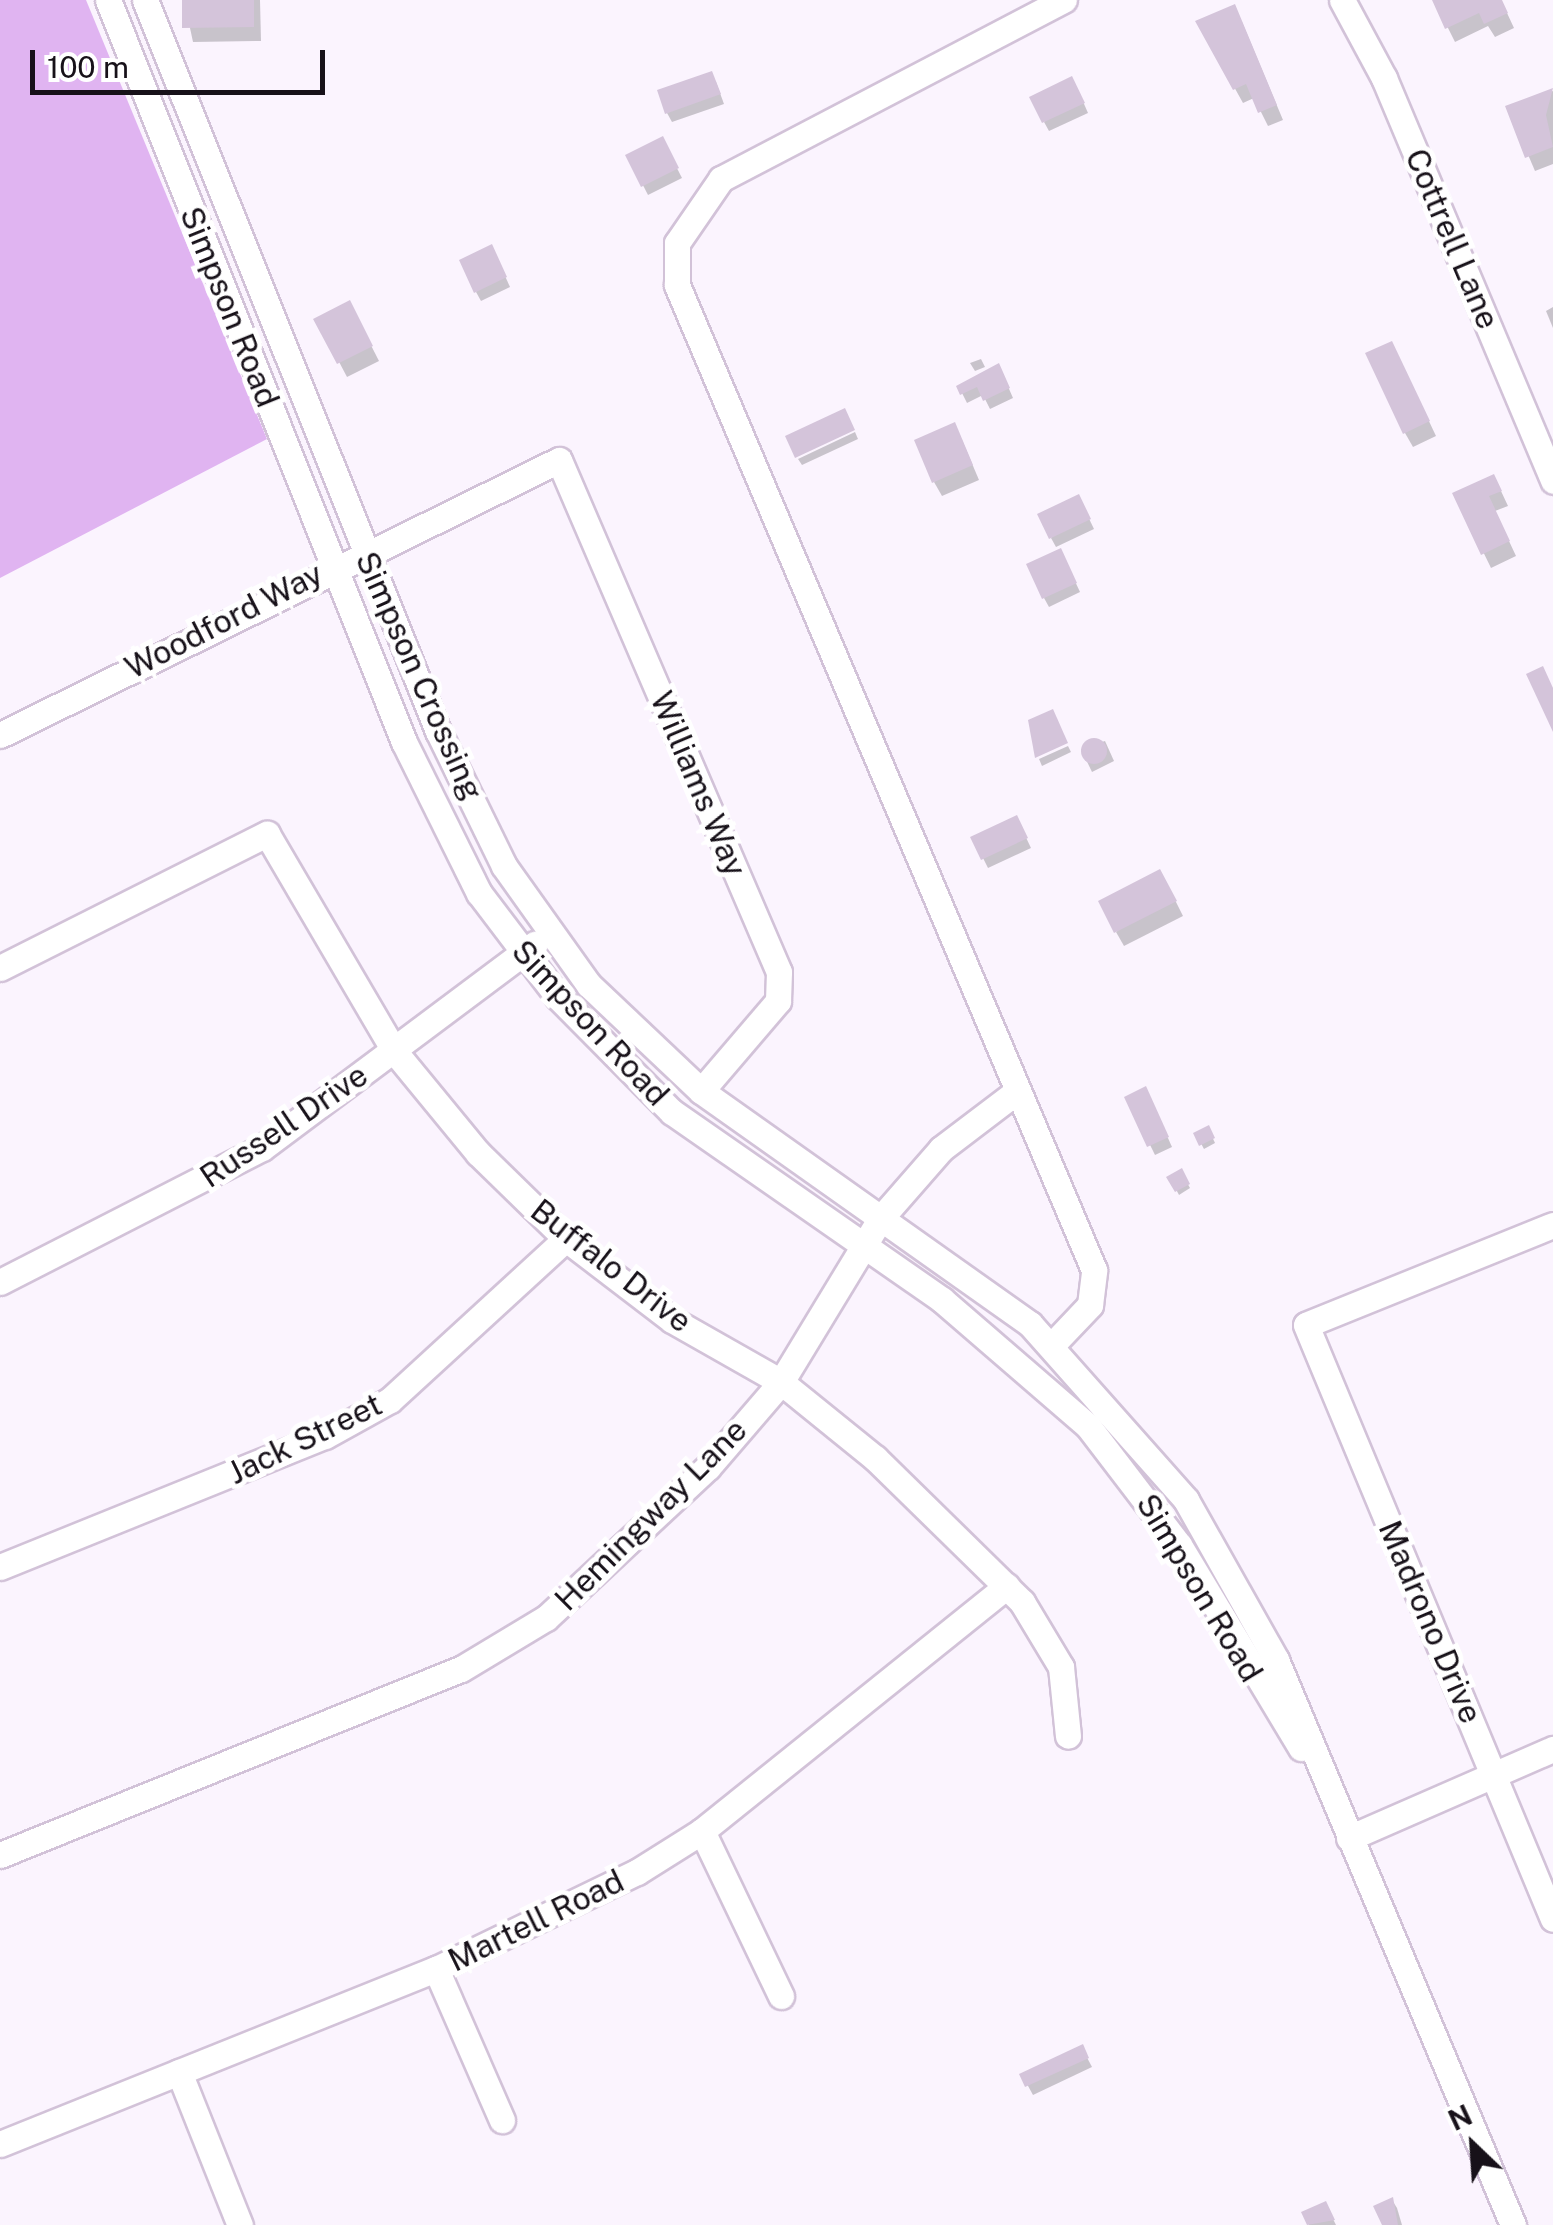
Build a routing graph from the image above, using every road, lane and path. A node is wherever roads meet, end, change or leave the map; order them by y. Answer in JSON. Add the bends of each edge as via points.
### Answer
{"nodes":[{"id":1,"x":136,"y":0,"type":"edge"},
{"id":2,"x":146,"y":0,"type":"edge"},
{"id":3,"x":1064,"y":0,"type":"edge"},
{"id":4,"x":1342,"y":0,"type":"edge"},
{"id":5,"x":109,"y":3,"type":"edge"},
{"id":6,"x":560,"y":460,"type":"joint"},
{"id":7,"x":1553,"y":482,"type":"edge"},
{"id":8,"x":364,"y":550,"type":"junction"},
{"id":9,"x":333,"y":566,"type":"junction"},
{"id":10,"x":0,"y":734,"type":"edge"},
{"id":11,"x":547,"y":935,"type":"junction"},
{"id":12,"x":522,"y":955,"type":"junction"},
{"id":13,"x":0,"y":968,"type":"edge"},
{"id":14,"x":395,"y":1052,"type":"junction"},
{"id":15,"x":701,"y":1090,"type":"junction"},
{"id":16,"x":1016,"y":1092,"type":"junction"},
{"id":17,"x":880,"y":1220,"type":"junction"},
{"id":18,"x":1552,"y":1222,"type":"edge"},
{"id":19,"x":566,"y":1240,"type":"junction"},
{"id":20,"x":863,"y":1247,"type":"junction"},
{"id":21,"x":0,"y":1282,"type":"edge"},
{"id":22,"x":1052,"y":1344,"type":"junction"},
{"id":23,"x":781,"y":1382,"type":"junction"},
{"id":24,"x":0,"y":1568,"type":"edge"},
{"id":25,"x":1008,"y":1586,"type":"junction"},
{"id":26,"x":1068,"y":1736,"type":"dead end"},
{"id":27,"x":1553,"y":1749,"type":"edge"},
{"id":28,"x":1493,"y":1775,"type":"junction"},
{"id":29,"x":1329,"y":1789,"type":"junction"},
{"id":30,"x":702,"y":1831,"type":"junction"},
{"id":31,"x":1349,"y":1838,"type":"junction"},
{"id":32,"x":0,"y":1855,"type":"edge"},
{"id":33,"x":1553,"y":1919,"type":"edge"},
{"id":34,"x":436,"y":1970,"type":"junction"},
{"id":35,"x":781,"y":1996,"type":"dead end"},
{"id":36,"x":179,"y":2072,"type":"junction"},
{"id":37,"x":502,"y":2120,"type":"dead end"},
{"id":38,"x":0,"y":2144,"type":"edge"},
{"id":39,"x":240,"y":2225,"type":"edge"},
{"id":40,"x":1513,"y":2225,"type":"edge"}],
"edges":[{"from":1,"to":5,"type":"street"},
{"from":2,"to":8,"type":"street","name":"Simpson Crossing"},
{"from":3,"to":16,"type":"street","via":[[721,179],[677,243],[677,286]]},
{"from":4,"to":7,"type":"street","name":"Cottrell Lane","via":[[1377,61]]},
{"from":5,"to":9,"type":"street","name":"Simpson Road"},
{"from":6,"to":8,"type":"street","name":"Woodford Way"},
{"from":6,"to":15,"type":"street","name":"Williams Way","via":[[779,972],[778,1001]]},
{"from":8,"to":9,"type":"street","name":"Woodford Way"},
{"from":8,"to":11,"type":"street","name":"Simpson Crossing","via":[[445,745]]},
{"from":9,"to":10,"type":"street","name":"Woodford Way"},
{"from":9,"to":12,"type":"street","name":"Simpson Road","via":[[440,826]]},
{"from":11,"to":12,"type":"street","name":"Russell Drive"},
{"from":11,"to":15,"type":"street","name":"Simpson Crossing"},
{"from":12,"to":14,"type":"street","name":"Russell Drive"},
{"from":12,"to":20,"type":"street","name":"Simpson Road","via":[[672,1112]]},
{"from":13,"to":14,"type":"street","name":"Buffalo Drive","via":[[267,834]]},
{"from":14,"to":19,"type":"street","name":"Buffalo Drive"},
{"from":14,"to":21,"type":"street","name":"Russell Drive","via":[[262,1148]]},
{"from":15,"to":17,"type":"street","name":"Simpson Crossing"},
{"from":16,"to":17,"type":"street","name":"Hemingway Lane","via":[[941,1149]]},
{"from":16,"to":22,"type":"street","via":[[1094,1270],[1090,1304]]},
{"from":17,"to":20,"type":"street","name":"Hemingway Lane"},
{"from":17,"to":22,"type":"street","name":"Simpson Road"},
{"from":18,"to":28,"type":"street","name":"Madrono Drive","via":[[1306,1325]]},
{"from":19,"to":23,"type":"street","name":"Buffalo Drive","via":[[672,1320]]},
{"from":19,"to":24,"type":"street","name":"Jack Street","via":[[390,1400],[290,1450]]},
{"from":20,"to":23,"type":"street","name":"Hemingway Lane"},
{"from":20,"to":29,"type":"street","name":"Simpson Road","via":[[1013,1354],[1126,1470]]},
{"from":22,"to":29,"type":"street","name":"Simpson Road","via":[[1186,1500],[1276,1660]]},
{"from":23,"to":25,"type":"street","name":"Buffalo Drive","via":[[946,1520]]},
{"from":23,"to":32,"type":"street","name":"Hemingway Lane","via":[[708,1467],[546,1618],[461,1669]]},
{"from":25,"to":26,"type":"street","name":"Buffalo Drive","via":[[1061,1667]]},
{"from":25,"to":30,"type":"street","name":"Martell Road"},
{"from":27,"to":28,"type":"street"},
{"from":28,"to":31,"type":"street"},
{"from":28,"to":33,"type":"street","name":"Madrono Drive"},
{"from":29,"to":31,"type":"street","name":"Simpson Road"},
{"from":30,"to":34,"type":"street","name":"Martell Road","via":[[556,1916]]},
{"from":30,"to":35,"type":"street"},
{"from":31,"to":40,"type":"street","name":"Simpson Road"},
{"from":34,"to":36,"type":"street","name":"Martell Road"},
{"from":34,"to":37,"type":"street"},
{"from":36,"to":38,"type":"street","name":"Martell Road"},
{"from":36,"to":39,"type":"street"}]}
